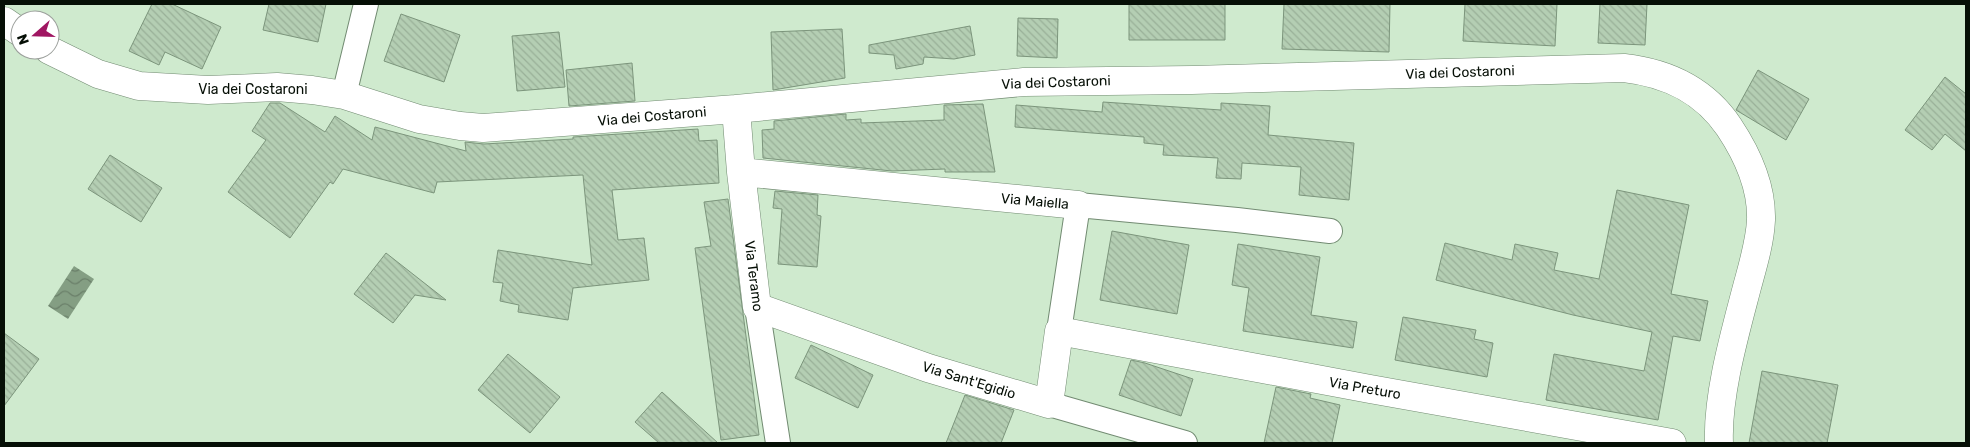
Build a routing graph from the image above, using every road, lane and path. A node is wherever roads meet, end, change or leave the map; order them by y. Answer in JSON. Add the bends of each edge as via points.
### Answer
{"nodes":[{"id":1,"x":366,"y":4,"type":"edge"},
{"id":2,"x":60,"y":55,"type":"edge"},
{"id":3,"x":344,"y":95,"type":"junction"},
{"id":4,"x":736,"y":109,"type":"junction"},
{"id":5,"x":741,"y":172,"type":"junction"},
{"id":6,"x":1078,"y":206,"type":"junction"},
{"id":7,"x":1330,"y":232,"type":"dead end"},
{"id":8,"x":757,"y":307,"type":"junction"},
{"id":9,"x":1059,"y":331,"type":"junction"},
{"id":10,"x":1049,"y":404,"type":"junction"},
{"id":11,"x":778,"y":443,"type":"edge"},
{"id":12,"x":1184,"y":443,"type":"edge"},
{"id":13,"x":1672,"y":443,"type":"edge"},
{"id":14,"x":1720,"y":443,"type":"edge"}],
"edges":[{"from":1,"to":3,"type":"street"},
{"from":2,"to":3,"type":"street","name":"Via dei Costaroni","via":[[98,74],[138,86],[208,90],[277,87]]},
{"from":3,"to":4,"type":"street","name":"Via dei Costaroni","via":[[419,119],[483,128]]},
{"from":4,"to":5,"type":"street","name":"Via Teramo"},
{"from":4,"to":14,"type":"street","name":"Via dei Costaroni","via":[[1032,81],[1192,80],[1624,68],[1654,72],[1698,94],[1726,122],[1744,152],[1758,195],[1761,218],[1758,244],[1721,408]]},
{"from":5,"to":6,"type":"street","name":"Via Maiella"},
{"from":5,"to":8,"type":"street","name":"Via Teramo"},
{"from":6,"to":7,"type":"street","name":"Via Maiella"},
{"from":6,"to":9,"type":"street"},
{"from":8,"to":10,"type":"street","name":"Via Sant'Egidio","via":[[928,368]]},
{"from":8,"to":11,"type":"street","name":"Via Teramo"},
{"from":9,"to":10,"type":"street"},
{"from":9,"to":13,"type":"street","name":"Via Preturo"},
{"from":10,"to":12,"type":"street","name":"Via Sant'Egidio"}]}
